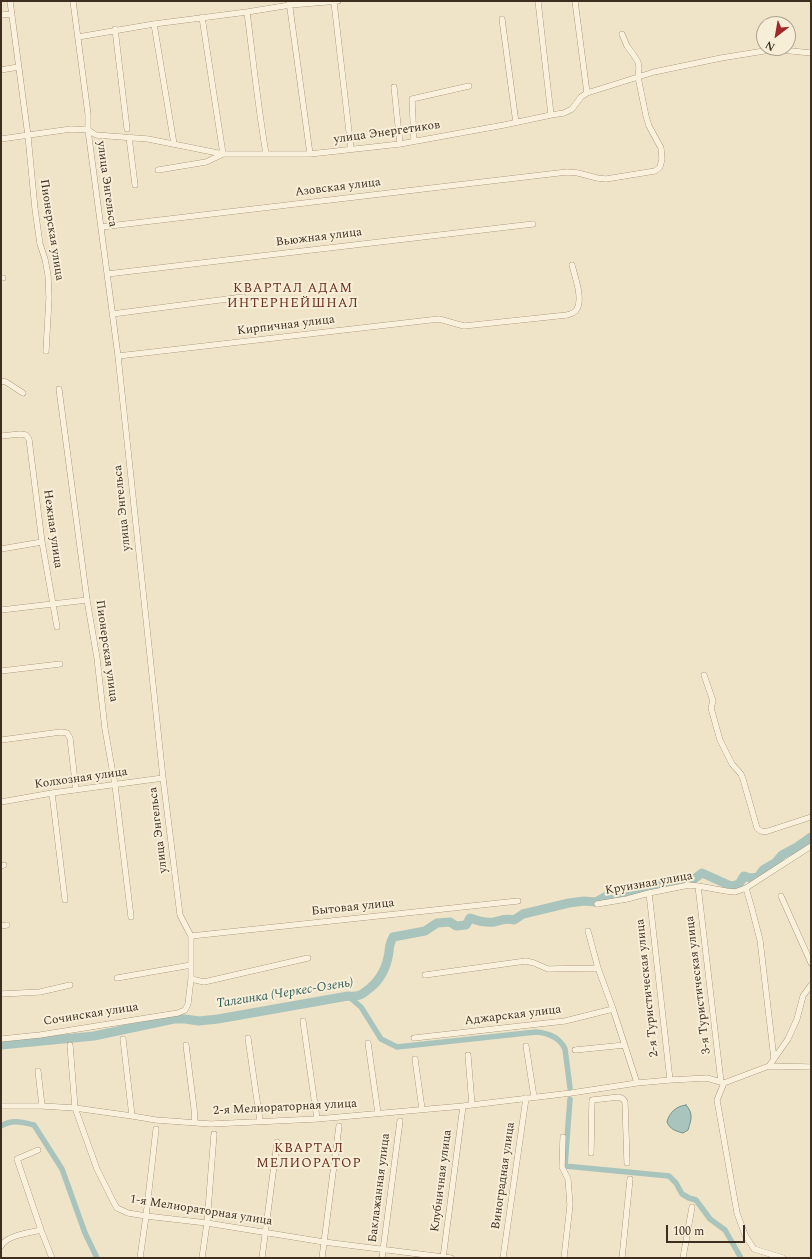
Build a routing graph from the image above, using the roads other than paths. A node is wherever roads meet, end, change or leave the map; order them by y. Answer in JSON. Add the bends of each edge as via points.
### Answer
{"nodes":[{"id":1,"x":10,"y":1,"type":"edge"},
{"id":2,"x":73,"y":1,"type":"edge"},
{"id":3,"x":296,"y":1,"type":"edge"},
{"id":4,"x":336,"y":1,"type":"edge"},
{"id":5,"x":538,"y":1,"type":"edge"},
{"id":6,"x":575,"y":1,"type":"edge"},
{"id":7,"x":290,"y":3,"type":"edge"},
{"id":8,"x":247,"y":12,"type":"junction"},
{"id":9,"x":12,"y":14,"type":"junction"},
{"id":10,"x":1,"y":15,"type":"edge"},
{"id":11,"x":202,"y":17,"type":"junction"},
{"id":12,"x":502,"y":19,"type":"dead end"},
{"id":13,"x":154,"y":24,"type":"junction"},
{"id":14,"x":115,"y":29,"type":"junction"},
{"id":15,"x":622,"y":34,"type":"dead end"},
{"id":16,"x":78,"y":37,"type":"junction"},
{"id":17,"x":811,"y":52,"type":"edge"},
{"id":18,"x":18,"y":67,"type":"junction"},
{"id":19,"x":1,"y":70,"type":"edge"},
{"id":20,"x":638,"y":77,"type":"junction"},
{"id":21,"x":469,"y":86,"type":"dead end"},
{"id":22,"x":394,"y":87,"type":"dead end"},
{"id":23,"x":587,"y":93,"type":"junction"},
{"id":24,"x":551,"y":115,"type":"junction"},
{"id":25,"x":516,"y":123,"type":"junction"},
{"id":26,"x":127,"y":128,"type":"dead end"},
{"id":27,"x":88,"y":130,"type":"junction"},
{"id":28,"x":28,"y":136,"type":"junction"},
{"id":29,"x":129,"y":137,"type":"junction"},
{"id":30,"x":1,"y":139,"type":"edge"},
{"id":31,"x":414,"y":141,"type":"junction"},
{"id":32,"x":174,"y":144,"type":"junction"},
{"id":33,"x":400,"y":144,"type":"junction"},
{"id":34,"x":351,"y":149,"type":"junction"},
{"id":35,"x":223,"y":154,"type":"junction"},
{"id":36,"x":266,"y":154,"type":"junction"},
{"id":37,"x":310,"y":154,"type":"junction"},
{"id":38,"x":158,"y":170,"type":"dead end"},
{"id":39,"x":136,"y":184,"type":"dead end"},
{"id":40,"x":533,"y":224,"type":"dead end"},
{"id":41,"x":101,"y":227,"type":"junction"},
{"id":42,"x":572,"y":265,"type":"dead end"},
{"id":43,"x":107,"y":274,"type":"junction"},
{"id":44,"x":243,"y":297,"type":"dead end"},
{"id":45,"x":112,"y":314,"type":"junction"},
{"id":46,"x":46,"y":351,"type":"dead end"},
{"id":47,"x":118,"y":356,"type":"junction"},
{"id":48,"x":1,"y":381,"type":"edge"},
{"id":49,"x":59,"y":389,"type":"dead end"},
{"id":50,"x":23,"y":393,"type":"dead end"},
{"id":51,"x":1,"y":436,"type":"edge"},
{"id":52,"x":42,"y":542,"type":"junction"},
{"id":53,"x":1,"y":549,"type":"edge"},
{"id":54,"x":87,"y":600,"type":"junction"},
{"id":55,"x":53,"y":604,"type":"junction"},
{"id":56,"x":1,"y":610,"type":"edge"},
{"id":57,"x":57,"y":627,"type":"dead end"},
{"id":58,"x":60,"y":664,"type":"dead end"},
{"id":59,"x":1,"y":671,"type":"edge"},
{"id":60,"x":704,"y":675,"type":"dead end"},
{"id":61,"x":1,"y":740,"type":"edge"},
{"id":62,"x":163,"y":778,"type":"junction"},
{"id":63,"x":115,"y":785,"type":"junction"},
{"id":64,"x":76,"y":790,"type":"junction"},
{"id":65,"x":52,"y":793,"type":"junction"},
{"id":66,"x":1,"y":802,"type":"edge"},
{"id":67,"x":811,"y":816,"type":"edge"},
{"id":68,"x":811,"y":846,"type":"edge"},
{"id":69,"x":698,"y":886,"type":"junction"},
{"id":70,"x":746,"y":888,"type":"junction"},
{"id":71,"x":649,"y":893,"type":"junction"},
{"id":72,"x":782,"y":896,"type":"dead end"},
{"id":73,"x":64,"y":900,"type":"dead end"},
{"id":74,"x":518,"y":901,"type":"dead end"},
{"id":75,"x":596,"y":904,"type":"dead end"},
{"id":76,"x":131,"y":917,"type":"dead end"},
{"id":77,"x":588,"y":931,"type":"dead end"},
{"id":78,"x":192,"y":936,"type":"junction"},
{"id":79,"x":308,"y":958,"type":"dead end"},
{"id":80,"x":811,"y":963,"type":"edge"},
{"id":81,"x":191,"y":965,"type":"junction"},
{"id":82,"x":598,"y":968,"type":"junction"},
{"id":83,"x":425,"y":975,"type":"dead end"},
{"id":84,"x":117,"y":978,"type":"dead end"},
{"id":85,"x":191,"y":979,"type":"junction"},
{"id":86,"x":811,"y":985,"type":"edge"},
{"id":87,"x":70,"y":986,"type":"dead end"},
{"id":88,"x":1,"y":994,"type":"edge"},
{"id":89,"x":613,"y":1009,"type":"junction"},
{"id":90,"x":303,"y":1021,"type":"dead end"},
{"id":91,"x":248,"y":1038,"type":"dead end"},
{"id":92,"x":414,"y":1038,"type":"dead end"},
{"id":93,"x":1,"y":1039,"type":"edge"},
{"id":94,"x":123,"y":1039,"type":"dead end"},
{"id":95,"x":368,"y":1043,"type":"dead end"},
{"id":96,"x":70,"y":1045,"type":"dead end"},
{"id":97,"x":186,"y":1045,"type":"dead end"},
{"id":98,"x":625,"y":1045,"type":"junction"},
{"id":99,"x":526,"y":1046,"type":"dead end"},
{"id":100,"x":575,"y":1050,"type":"dead end"},
{"id":101,"x":468,"y":1055,"type":"dead end"},
{"id":102,"x":415,"y":1059,"type":"dead end"},
{"id":103,"x":774,"y":1059,"type":"junction"},
{"id":104,"x":770,"y":1066,"type":"junction"},
{"id":105,"x":811,"y":1067,"type":"edge"},
{"id":106,"x":38,"y":1071,"type":"dead end"},
{"id":107,"x":670,"y":1080,"type":"junction"},
{"id":108,"x":722,"y":1082,"type":"junction"},
{"id":109,"x":637,"y":1083,"type":"junction"},
{"id":110,"x":591,"y":1090,"type":"junction"},
{"id":111,"x":534,"y":1097,"type":"junction"},
{"id":112,"x":526,"y":1098,"type":"junction"},
{"id":113,"x":592,"y":1100,"type":"junction"},
{"id":114,"x":472,"y":1105,"type":"junction"},
{"id":115,"x":1,"y":1106,"type":"edge"},
{"id":116,"x":42,"y":1106,"type":"junction"},
{"id":117,"x":463,"y":1106,"type":"junction"},
{"id":118,"x":75,"y":1108,"type":"junction"},
{"id":119,"x":422,"y":1109,"type":"junction"},
{"id":120,"x":378,"y":1113,"type":"junction"},
{"id":121,"x":132,"y":1116,"type":"junction"},
{"id":122,"x":317,"y":1119,"type":"junction"},
{"id":123,"x":260,"y":1121,"type":"junction"},
{"id":124,"x":400,"y":1122,"type":"dead end"},
{"id":125,"x":195,"y":1123,"type":"junction"},
{"id":126,"x":339,"y":1126,"type":"dead end"},
{"id":127,"x":156,"y":1129,"type":"dead end"},
{"id":128,"x":214,"y":1134,"type":"dead end"},
{"id":129,"x":563,"y":1137,"type":"dead end"},
{"id":130,"x":277,"y":1142,"type":"dead end"},
{"id":131,"x":38,"y":1150,"type":"dead end"},
{"id":132,"x":591,"y":1152,"type":"dead end"},
{"id":133,"x":627,"y":1163,"type":"dead end"},
{"id":134,"x":630,"y":1179,"type":"dead end"},
{"id":135,"x":692,"y":1207,"type":"dead end"},
{"id":136,"x":146,"y":1216,"type":"junction"},
{"id":137,"x":207,"y":1224,"type":"junction"},
{"id":138,"x":40,"y":1230,"type":"junction"},
{"id":139,"x":265,"y":1232,"type":"junction"},
{"id":140,"x":324,"y":1242,"type":"junction"},
{"id":141,"x":1,"y":1246,"type":"edge"},
{"id":142,"x":383,"y":1250,"type":"junction"},
{"id":143,"x":443,"y":1257,"type":"edge"},
{"id":144,"x":52,"y":1258,"type":"edge"},
{"id":145,"x":140,"y":1258,"type":"edge"},
{"id":146,"x":202,"y":1258,"type":"edge"},
{"id":147,"x":262,"y":1258,"type":"edge"},
{"id":148,"x":322,"y":1258,"type":"edge"},
{"id":149,"x":382,"y":1258,"type":"edge"},
{"id":150,"x":451,"y":1258,"type":"edge"},
{"id":151,"x":502,"y":1258,"type":"edge"},
{"id":152,"x":564,"y":1258,"type":"edge"},
{"id":153,"x":622,"y":1258,"type":"edge"},
{"id":154,"x":684,"y":1258,"type":"edge"},
{"id":155,"x":783,"y":1258,"type":"edge"}],
"edges":[{"from":1,"to":9,"type":"street","name":"Пионерская улица"},
{"from":2,"to":16,"type":"street","name":"улица Энгельса"},
{"from":3,"to":7,"type":"street"},
{"from":4,"to":7,"type":"street"},
{"from":4,"to":34,"type":"street"},
{"from":5,"to":24,"type":"street"},
{"from":6,"to":23,"type":"street"},
{"from":7,"to":8,"type":"street"},
{"from":7,"to":37,"type":"street"},
{"from":8,"to":11,"type":"street"},
{"from":8,"to":36,"type":"street"},
{"from":9,"to":10,"type":"street"},
{"from":9,"to":18,"type":"street","name":"Пионерская улица"},
{"from":11,"to":13,"type":"street"},
{"from":11,"to":35,"type":"street"},
{"from":12,"to":25,"type":"street"},
{"from":13,"to":14,"type":"street"},
{"from":13,"to":32,"type":"street"},
{"from":14,"to":16,"type":"street"},
{"from":14,"to":26,"type":"street"},
{"from":15,"to":20,"type":"street","via":[[638,62]]},
{"from":16,"to":27,"type":"street","name":"улица Энгельса"},
{"from":17,"to":20,"type":"street","name":"улица Энергетиков","via":[[764,51]]},
{"from":18,"to":19,"type":"street"},
{"from":18,"to":28,"type":"street","name":"Пионерская улица"},
{"from":20,"to":23,"type":"street","name":"улица Энергетиков"},
{"from":20,"to":41,"type":"street","name":"Азовская улица","via":[[647,121],[661,148],[660,167],[655,171],[606,179],[567,172]]},
{"from":21,"to":31,"type":"street","via":[[412,99]]},
{"from":22,"to":33,"type":"street"},
{"from":23,"to":24,"type":"street","name":"улица Энергетиков","via":[[572,109]]},
{"from":24,"to":25,"type":"street","name":"улица Энергетиков"},
{"from":25,"to":31,"type":"street","name":"улица Энергетиков"},
{"from":27,"to":28,"type":"street","name":"улица Энергетиков","via":[[71,129]]},
{"from":27,"to":29,"type":"street","name":"улица Энергетиков","via":[[96,135]]},
{"from":27,"to":41,"type":"street","name":"улица Энгельса"},
{"from":28,"to":30,"type":"street","name":"улица Энергетиков"},
{"from":28,"to":46,"type":"street","name":"Пионерская улица","via":[[40,244],[48,275]]},
{"from":29,"to":32,"type":"street","name":"улица Энергетиков"},
{"from":29,"to":39,"type":"street"},
{"from":31,"to":33,"type":"street","name":"улица Энергетиков"},
{"from":32,"to":35,"type":"street","name":"улица Энергетиков"},
{"from":33,"to":34,"type":"street","name":"улица Энергетиков"},
{"from":34,"to":37,"type":"street","name":"улица Энергетиков"},
{"from":35,"to":36,"type":"street","name":"улица Энергетиков"},
{"from":35,"to":38,"type":"street","via":[[206,162]]},
{"from":36,"to":37,"type":"street","name":"улица Энергетиков"},
{"from":40,"to":43,"type":"street","name":"Вьюжная улица"},
{"from":41,"to":43,"type":"street","name":"улица Энгельса"},
{"from":42,"to":47,"type":"street","name":"Кирпичная улица","via":[[579,301],[577,309],[567,315],[464,326],[439,319]]},
{"from":43,"to":45,"type":"street","name":"улица Энгельса"},
{"from":44,"to":45,"type":"street"},
{"from":45,"to":47,"type":"street","name":"улица Энгельса"},
{"from":47,"to":62,"type":"street","name":"улица Энгельса"},
{"from":48,"to":50,"type":"street"},
{"from":49,"to":54,"type":"street","name":"Пионерская улица"},
{"from":51,"to":52,"type":"street","name":"Нежная улица","via":[[20,434],[26,435],[29,439]]},
{"from":52,"to":53,"type":"street"},
{"from":52,"to":55,"type":"street","name":"Нежная улица"},
{"from":54,"to":55,"type":"street"},
{"from":54,"to":63,"type":"street","name":"Пионерская улица"},
{"from":55,"to":56,"type":"street"},
{"from":55,"to":57,"type":"street","name":"Нежная улица"},
{"from":58,"to":59,"type":"street"},
{"from":60,"to":67,"type":"street","via":[[713,701],[711,708],[720,740],[732,764],[741,774],[760,831],[768,831]]},
{"from":61,"to":64,"type":"street","via":[[67,733],[70,738]]},
{"from":62,"to":63,"type":"street","name":"Колхозная улица"},
{"from":62,"to":78,"type":"street","name":"улица Энгельса","via":[[180,915]]},
{"from":63,"to":64,"type":"street","name":"Колхозная улица"},
{"from":63,"to":76,"type":"street","name":"Пионерская улица"},
{"from":64,"to":65,"type":"street","name":"Колхозная улица"},
{"from":65,"to":66,"type":"street","name":"Колхозная улица"},
{"from":65,"to":73,"type":"street"},
{"from":68,"to":70,"type":"street","name":"Круизная улица"},
{"from":69,"to":70,"type":"street","name":"Круизная улица","via":[[735,892]]},
{"from":69,"to":71,"type":"street","name":"Круизная улица","via":[[689,885]]},
{"from":69,"to":108,"type":"street","name":"3-я Туристическая улица"},
{"from":70,"to":103,"type":"street","via":[[760,940]]},
{"from":71,"to":75,"type":"street","name":"Круизная улица"},
{"from":71,"to":107,"type":"street","name":"2-я Туристическая улица"},
{"from":72,"to":80,"type":"street"},
{"from":74,"to":78,"type":"street","name":"Бытовая улица"},
{"from":77,"to":82,"type":"street"},
{"from":78,"to":81,"type":"street"},
{"from":79,"to":85,"type":"street","via":[[204,982]]},
{"from":81,"to":84,"type":"street"},
{"from":81,"to":85,"type":"street"},
{"from":82,"to":83,"type":"street","via":[[548,969],[526,961]]},
{"from":82,"to":89,"type":"street"},
{"from":85,"to":93,"type":"street","name":"Сочинская улица","via":[[188,1004],[185,1010],[178,1013]]},
{"from":86,"to":103,"type":"street","via":[[803,996],[788,1039]]},
{"from":87,"to":88,"type":"street","via":[[40,992]]},
{"from":89,"to":92,"type":"street","name":"Аджарская улица","via":[[565,1021]]},
{"from":89,"to":98,"type":"street"},
{"from":90,"to":122,"type":"street"},
{"from":91,"to":123,"type":"street"},
{"from":94,"to":121,"type":"street"},
{"from":95,"to":120,"type":"street"},
{"from":96,"to":118,"type":"street","name":"1-я Мелиораторная улица"},
{"from":97,"to":125,"type":"street"},
{"from":98,"to":100,"type":"street"},
{"from":98,"to":109,"type":"street"},
{"from":99,"to":111,"type":"street"},
{"from":101,"to":114,"type":"street"},
{"from":102,"to":119,"type":"street"},
{"from":103,"to":104,"type":"street"},
{"from":104,"to":105,"type":"street"},
{"from":104,"to":108,"type":"street"},
{"from":106,"to":116,"type":"street"},
{"from":107,"to":108,"type":"street","name":"2-я Мелиораторная улица","via":[[707,1078]]},
{"from":107,"to":109,"type":"street","name":"2-я Мелиораторная улица"},
{"from":108,"to":155,"type":"street","via":[[717,1100],[737,1213],[745,1235],[754,1249]]},
{"from":109,"to":110,"type":"street","name":"2-я Мелиораторная улица"},
{"from":110,"to":111,"type":"street","name":"2-я Мелиораторная улица"},
{"from":110,"to":113,"type":"street"},
{"from":111,"to":112,"type":"street","name":"2-я Мелиораторная улица"},
{"from":112,"to":114,"type":"street","name":"2-я Мелиораторная улица"},
{"from":112,"to":151,"type":"street","name":"Виноградная улица"},
{"from":113,"to":132,"type":"street"},
{"from":113,"to":133,"type":"street","via":[[619,1097],[625,1102]]},
{"from":114,"to":117,"type":"street","name":"2-я Мелиораторная улица"},
{"from":115,"to":116,"type":"street","name":"2-я Мелиораторная улица"},
{"from":116,"to":118,"type":"street","name":"2-я Мелиораторная улица"},
{"from":117,"to":119,"type":"street","name":"2-я Мелиораторная улица"},
{"from":117,"to":143,"type":"street","name":"Клубничная улица"},
{"from":118,"to":121,"type":"street","name":"2-я Мелиораторная улица"},
{"from":118,"to":136,"type":"street","name":"1-я Мелиораторная улица","via":[[97,1169],[117,1208]]},
{"from":119,"to":120,"type":"street","name":"2-я Мелиораторная улица"},
{"from":120,"to":122,"type":"street","name":"2-я Мелиораторная улица"},
{"from":121,"to":125,"type":"street","name":"2-я Мелиораторная улица"},
{"from":122,"to":123,"type":"street","name":"2-я Мелиораторная улица"},
{"from":123,"to":125,"type":"street","name":"2-я Мелиораторная улица"},
{"from":124,"to":142,"type":"street","name":"Баклажанная улица"},
{"from":126,"to":140,"type":"street"},
{"from":127,"to":136,"type":"street"},
{"from":128,"to":137,"type":"street"},
{"from":129,"to":152,"type":"street","via":[[562,1167],[568,1179],[570,1205]]},
{"from":130,"to":139,"type":"street"},
{"from":131,"to":138,"type":"street","via":[[17,1159]]},
{"from":134,"to":153,"type":"street"},
{"from":135,"to":154,"type":"street"},
{"from":136,"to":137,"type":"street","name":"1-я Мелиораторная улица"},
{"from":136,"to":145,"type":"street"},
{"from":137,"to":139,"type":"street","name":"1-я Мелиораторная улица"},
{"from":137,"to":146,"type":"street"},
{"from":138,"to":141,"type":"street","via":[[8,1238]]},
{"from":138,"to":144,"type":"street"},
{"from":139,"to":140,"type":"street","name":"1-я Мелиораторная улица"},
{"from":139,"to":147,"type":"street"},
{"from":140,"to":142,"type":"street","name":"1-я Мелиораторная улица"},
{"from":140,"to":148,"type":"street"},
{"from":142,"to":143,"type":"street","name":"1-я Мелиораторная улица"},
{"from":142,"to":149,"type":"street","name":"Баклажанная улица"},
{"from":143,"to":150,"type":"street","name":"1-я Мелиораторная улица"}]}
